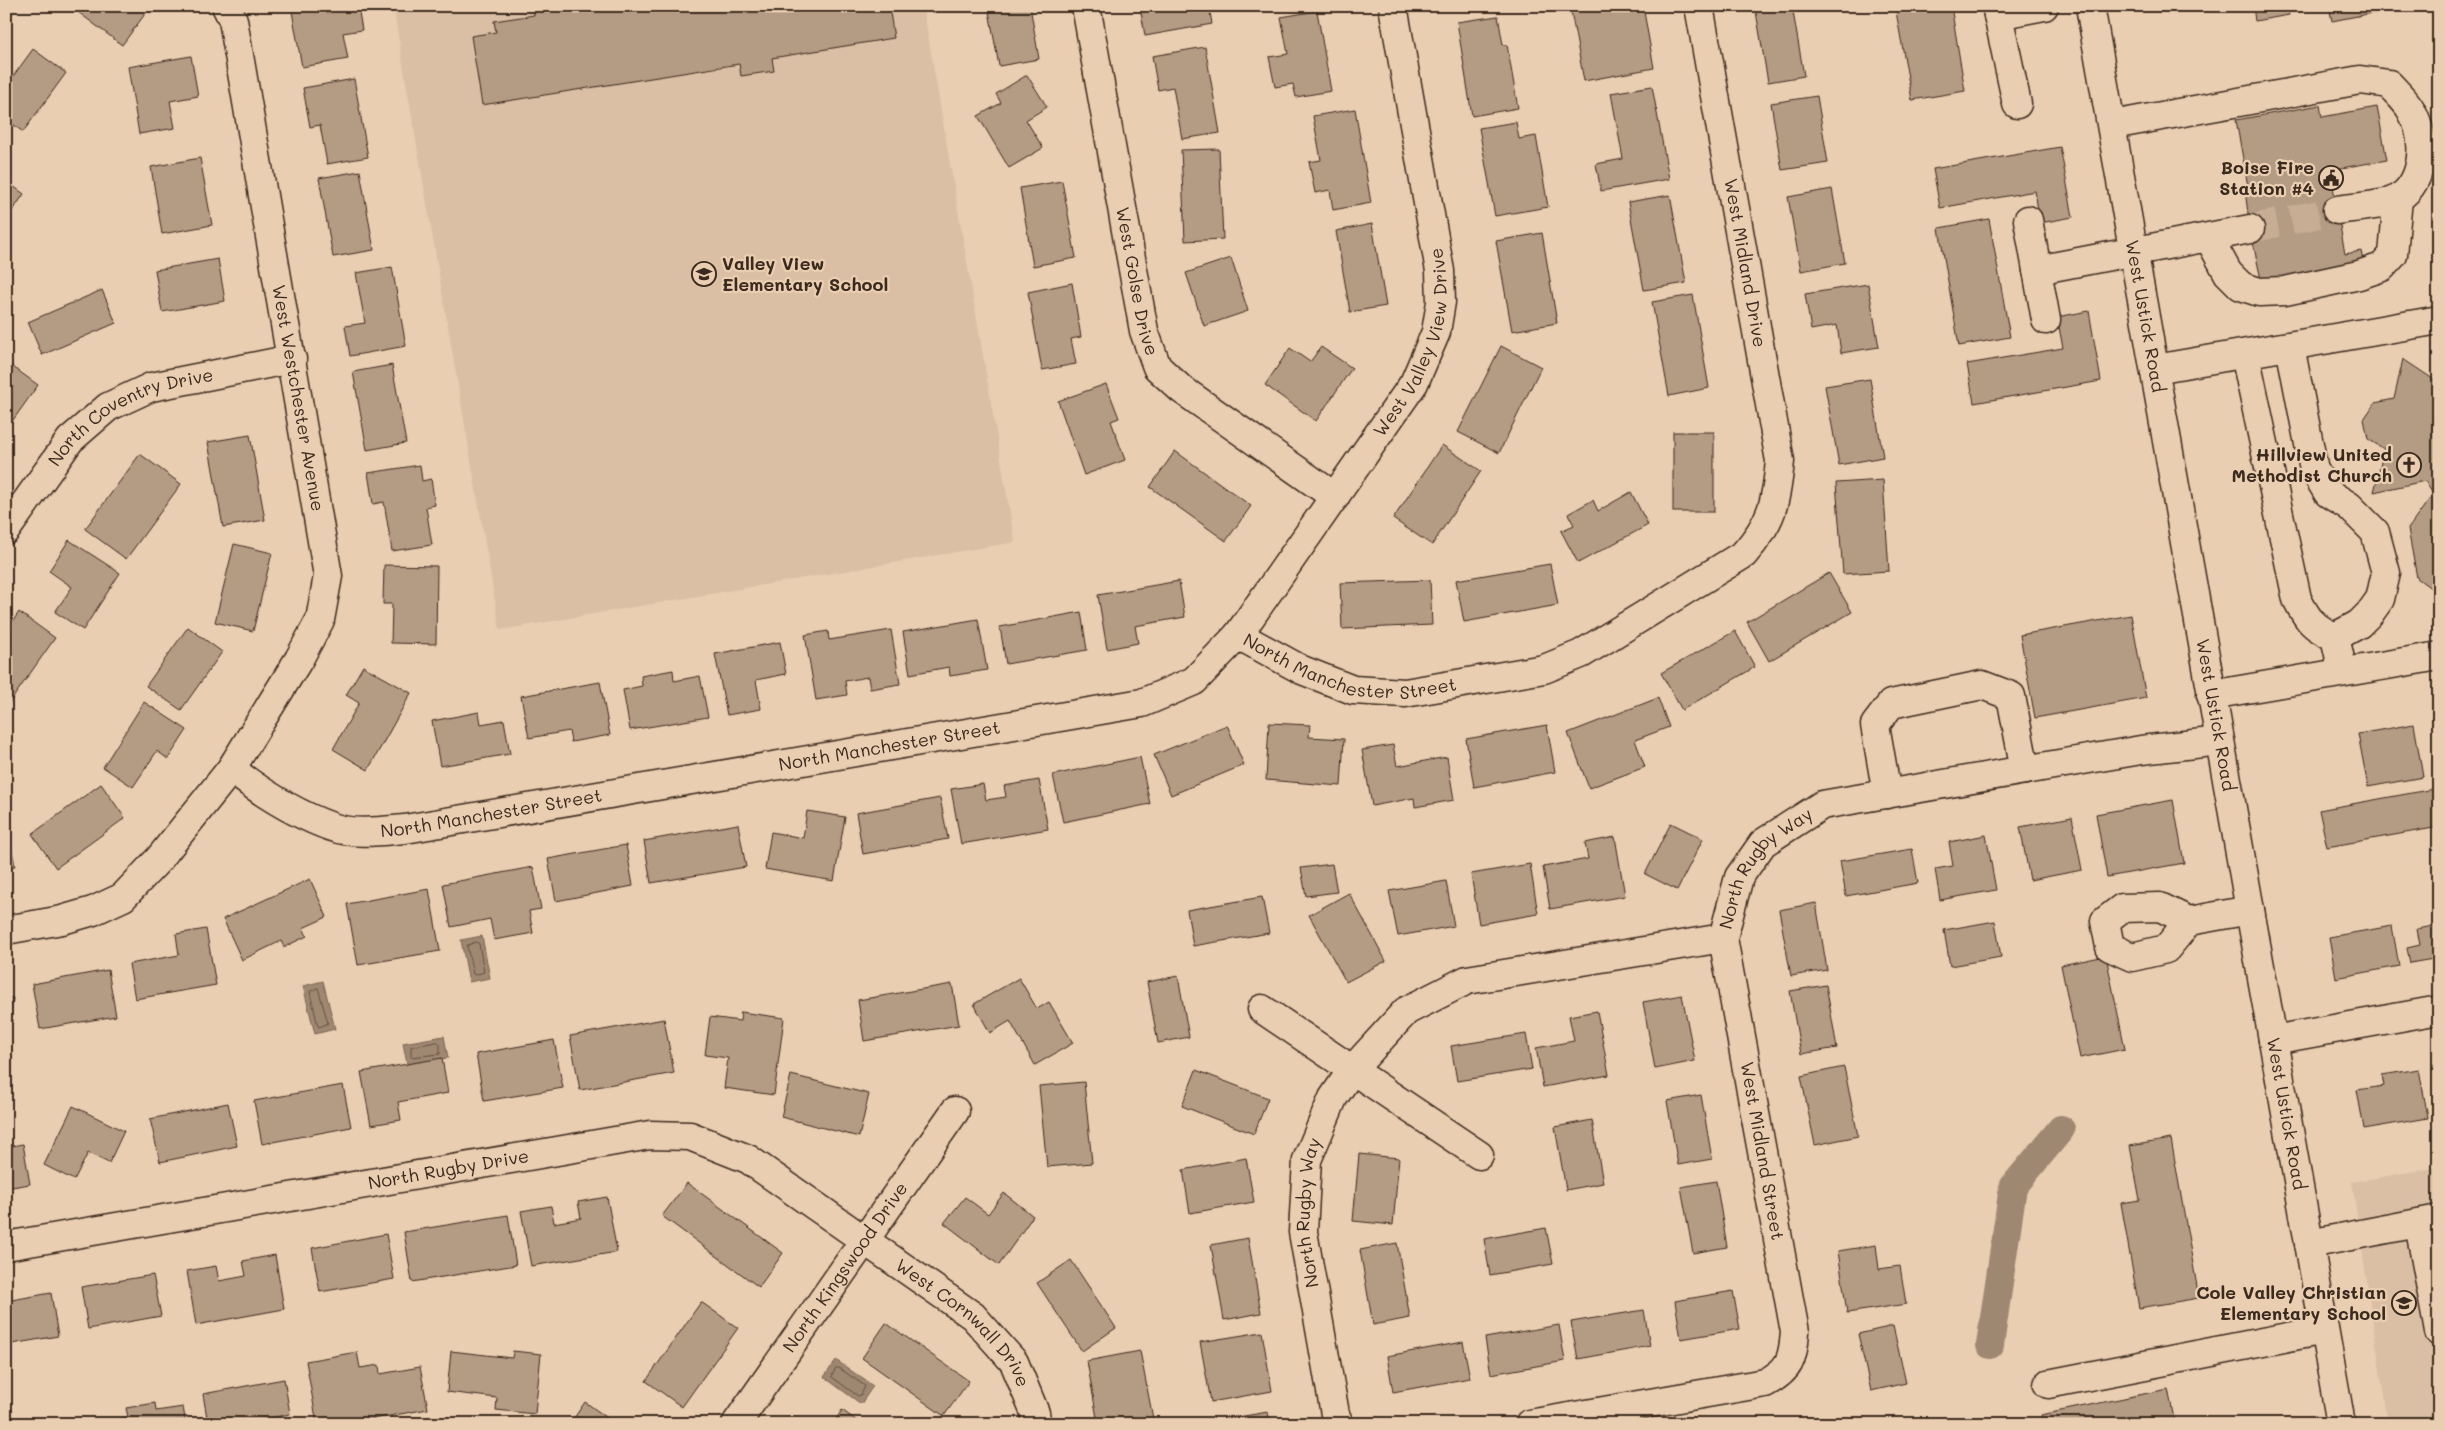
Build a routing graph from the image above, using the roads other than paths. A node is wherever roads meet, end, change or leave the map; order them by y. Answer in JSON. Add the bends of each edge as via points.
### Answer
{"nodes":[{"id":1,"x":226,"y":6,"type":"edge"},
{"id":2,"x":1086,"y":6,"type":"edge"},
{"id":3,"x":1393,"y":6,"type":"edge"},
{"id":4,"x":1699,"y":6,"type":"edge"},
{"id":5,"x":2044,"y":6,"type":"edge"},
{"id":6,"x":2090,"y":6,"type":"edge"},
{"id":7,"x":1997,"y":11,"type":"edge"},
{"id":8,"x":2017,"y":104,"type":"dead end"},
{"id":9,"x":2112,"y":125,"type":"junction"},
{"id":10,"x":2397,"y":199,"type":"junction"},
{"id":11,"x":2337,"y":210,"type":"tunnel mouth"},
{"id":12,"x":2028,"y":220,"type":"dead end"},
{"id":13,"x":2250,"y":229,"type":"tunnel mouth"},
{"id":14,"x":2209,"y":238,"type":"junction"},
{"id":15,"x":2133,"y":252,"type":"junction"},
{"id":16,"x":2037,"y":270,"type":"junction"},
{"id":17,"x":2046,"y":320,"type":"dead end"},
{"id":18,"x":2439,"y":320,"type":"edge"},
{"id":19,"x":2290,"y":346,"type":"junction"},
{"id":20,"x":2245,"y":354,"type":"junction"},
{"id":21,"x":292,"y":359,"type":"junction"},
{"id":22,"x":2155,"y":369,"type":"junction"},
{"id":23,"x":1335,"y":497,"type":"junction"},
{"id":24,"x":1769,"y":520,"type":"joint"},
{"id":25,"x":6,"y":530,"type":"edge"},
{"id":26,"x":1238,"y":635,"type":"junction"},
{"id":27,"x":2335,"y":637,"type":"junction"},
{"id":28,"x":2439,"y":656,"type":"edge"},
{"id":29,"x":2343,"y":672,"type":"junction"},
{"id":30,"x":2211,"y":695,"type":"junction"},
{"id":31,"x":2220,"y":740,"type":"junction"},
{"id":32,"x":231,"y":769,"type":"junction"},
{"id":33,"x":2025,"y":770,"type":"junction"},
{"id":34,"x":1887,"y":794,"type":"junction"},
{"id":35,"x":2250,"y":910,"type":"junction"},
{"id":36,"x":2189,"y":921,"type":"dead end"},
{"id":37,"x":6,"y":930,"type":"edge"},
{"id":38,"x":1722,"y":938,"type":"junction"},
{"id":39,"x":1262,"y":1009,"type":"dead end"},
{"id":40,"x":2439,"y":1010,"type":"edge"},
{"id":41,"x":2272,"y":1040,"type":"junction"},
{"id":42,"x":1352,"y":1070,"type":"junction"},
{"id":43,"x":955,"y":1111,"type":"dead end"},
{"id":44,"x":1479,"y":1155,"type":"dead end"},
{"id":45,"x":2429,"y":1221,"type":"edge"},
{"id":46,"x":865,"y":1240,"type":"junction"},
{"id":47,"x":2309,"y":1244,"type":"junction"},
{"id":48,"x":6,"y":1246,"type":"edge"},
{"id":49,"x":2324,"y":1330,"type":"junction"},
{"id":50,"x":2439,"y":1332,"type":"edge"},
{"id":51,"x":2048,"y":1384,"type":"dead end"},
{"id":52,"x":736,"y":1424,"type":"edge"},
{"id":53,"x":1037,"y":1424,"type":"edge"},
{"id":54,"x":1339,"y":1424,"type":"edge"},
{"id":55,"x":1529,"y":1424,"type":"edge"},
{"id":56,"x":2341,"y":1424,"type":"edge"}],
"edges":[{"from":1,"to":21,"type":"street","name":"West Westchester Avenue","via":[[233,20]]},
{"from":2,"to":23,"type":"street","name":"West Golse Drive","via":[[1144,331],[1157,367],[1181,389]]},
{"from":3,"to":23,"type":"street","name":"West Valley View Drive","via":[[1440,270],[1441,302],[1436,332],[1414,383]]},
{"from":4,"to":24,"type":"street","name":"West Midland Drive","via":[[1780,461]]},
{"from":5,"to":7,"type":"street"},
{"from":6,"to":9,"type":"street","name":"West Ustick Road"},
{"from":7,"to":8,"type":"street"},
{"from":9,"to":10,"type":"street","via":[[2360,80],[2389,84],[2412,110],[2422,144],[2420,171],[2413,185]]},
{"from":9,"to":15,"type":"street","name":"West Ustick Road"},
{"from":10,"to":11,"type":"street"},
{"from":10,"to":14,"type":"street","via":[[2393,255],[2382,267],[2359,275],[2259,292],[2241,286],[2228,273]]},
{"from":12,"to":16,"type":"street"},
{"from":13,"to":14,"type":"street"},
{"from":14,"to":15,"type":"street"},
{"from":15,"to":16,"type":"street"},
{"from":15,"to":22,"type":"street","name":"West Ustick Road"},
{"from":16,"to":17,"type":"street"},
{"from":18,"to":19,"type":"street"},
{"from":19,"to":20,"type":"street"},
{"from":19,"to":27,"type":"street","via":[[2314,470],[2328,493],[2349,506],[2375,532],[2386,573],[2380,599],[2370,614]]},
{"from":20,"to":22,"type":"street"},
{"from":20,"to":27,"type":"street","via":[[2297,599],[2308,621]]},
{"from":21,"to":25,"type":"street","name":"North Coventry Drive","via":[[151,387],[108,407],[70,440]]},
{"from":21,"to":32,"type":"street","name":"West Westchester Avenue","via":[[328,576],[320,620]]},
{"from":22,"to":30,"type":"street","name":"West Ustick Road"},
{"from":23,"to":26,"type":"street","name":"West Valley View Drive"},
{"from":24,"to":26,"type":"street","name":"North Manchester Street","via":[[1744,554],[1581,654],[1544,669],[1405,693],[1353,690],[1302,670]]},
{"from":26,"to":32,"type":"street","name":"North Manchester Street","via":[[1194,681],[1142,704],[405,829],[370,832],[333,828],[269,798]]},
{"from":27,"to":29,"type":"street"},
{"from":28,"to":29,"type":"street"},
{"from":29,"to":30,"type":"street"},
{"from":30,"to":31,"type":"street","name":"West Ustick Road"},
{"from":31,"to":33,"type":"street","name":"North Rugby Way"},
{"from":31,"to":35,"type":"street","name":"West Ustick Road"},
{"from":32,"to":37,"type":"street","via":[[159,859],[123,897],[77,916]]},
{"from":33,"to":34,"type":"street","name":"North Rugby Way"},
{"from":33,"to":34,"type":"street","via":[[2010,696],[1982,685],[1891,704],[1875,725]]},
{"from":34,"to":38,"type":"street","name":"North Rugby Way","via":[[1822,805],[1763,843],[1739,876]]},
{"from":35,"to":36,"type":"street"},
{"from":35,"to":41,"type":"street","name":"West Ustick Road"},
{"from":38,"to":42,"type":"street","name":"North Rugby Way","via":[[1467,980],[1406,1011]]},
{"from":38,"to":55,"type":"street","name":"West Midland Street","via":[[1795,1332],[1789,1365],[1779,1376],[1765,1383]]},
{"from":39,"to":42,"type":"street"},
{"from":40,"to":41,"type":"street"},
{"from":41,"to":47,"type":"street","name":"West Ustick Road"},
{"from":42,"to":44,"type":"street"},
{"from":42,"to":54,"type":"street","name":"North Rugby Way","via":[[1333,1098],[1307,1160],[1303,1232]]},
{"from":43,"to":46,"type":"street","name":"North Kingswood Drive"},
{"from":45,"to":47,"type":"street"},
{"from":45,"to":50,"type":"street"},
{"from":46,"to":48,"type":"street","name":"North Rugby Drive","via":[[748,1159],[690,1136],[650,1135]]},
{"from":46,"to":52,"type":"street","name":"North Kingswood Drive"},
{"from":46,"to":53,"type":"street","name":"West Cornwall Drive","via":[[973,1316],[1014,1362]]},
{"from":47,"to":49,"type":"street","name":"West Ustick Road"},
{"from":49,"to":51,"type":"street"},
{"from":49,"to":56,"type":"street","name":"West Ustick Road"}]}
